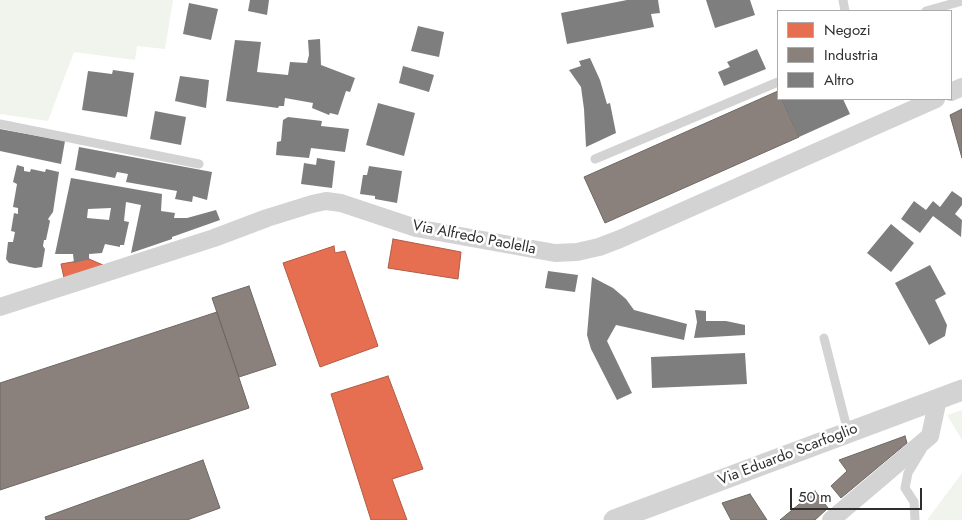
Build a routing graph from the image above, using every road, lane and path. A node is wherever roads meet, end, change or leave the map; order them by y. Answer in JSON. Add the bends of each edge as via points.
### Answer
{"nodes":[{"id":1,"x":962,"y":1,"type":"edge"},
{"id":2,"x":930,"y":10,"type":"edge"},
{"id":3,"x":777,"y":82,"type":"edge"},
{"id":4,"x":934,"y":100,"type":"edge"},
{"id":5,"x":0,"y":124,"type":"edge"},
{"id":6,"x":595,"y":159,"type":"dead end"},
{"id":7,"x":199,"y":164,"type":"dead end"},
{"id":8,"x":0,"y":307,"type":"edge"},
{"id":9,"x":824,"y":338,"type":"dead end"},
{"id":10,"x":962,"y":390,"type":"edge"},
{"id":11,"x":938,"y":399,"type":"junction"},
{"id":12,"x":848,"y":432,"type":"junction"},
{"id":13,"x":930,"y":436,"type":"junction"},
{"id":14,"x":614,"y":520,"type":"edge"},
{"id":15,"x":831,"y":520,"type":"edge"},
{"id":16,"x":915,"y":520,"type":"edge"}],
"edges":[{"from":1,"to":2,"type":"lane"},
{"from":3,"to":6,"type":"lane"},
{"from":4,"to":8,"type":"street","name":"Via Alfredo Paolella","via":[[620,239],[577,252],[555,253],[416,228],[326,201]]},
{"from":5,"to":7,"type":"lane"},
{"from":9,"to":12,"type":"lane"},
{"from":10,"to":11,"type":"street","name":"Via Eduardo Scarfoglio"},
{"from":11,"to":12,"type":"street","name":"Via Eduardo Scarfoglio"},
{"from":11,"to":13,"type":"street"},
{"from":12,"to":14,"type":"street","name":"Via Eduardo Scarfoglio"},
{"from":13,"to":15,"type":"street"},
{"from":13,"to":16,"type":"lane","via":[[908,473],[905,488],[914,502]]}]}
